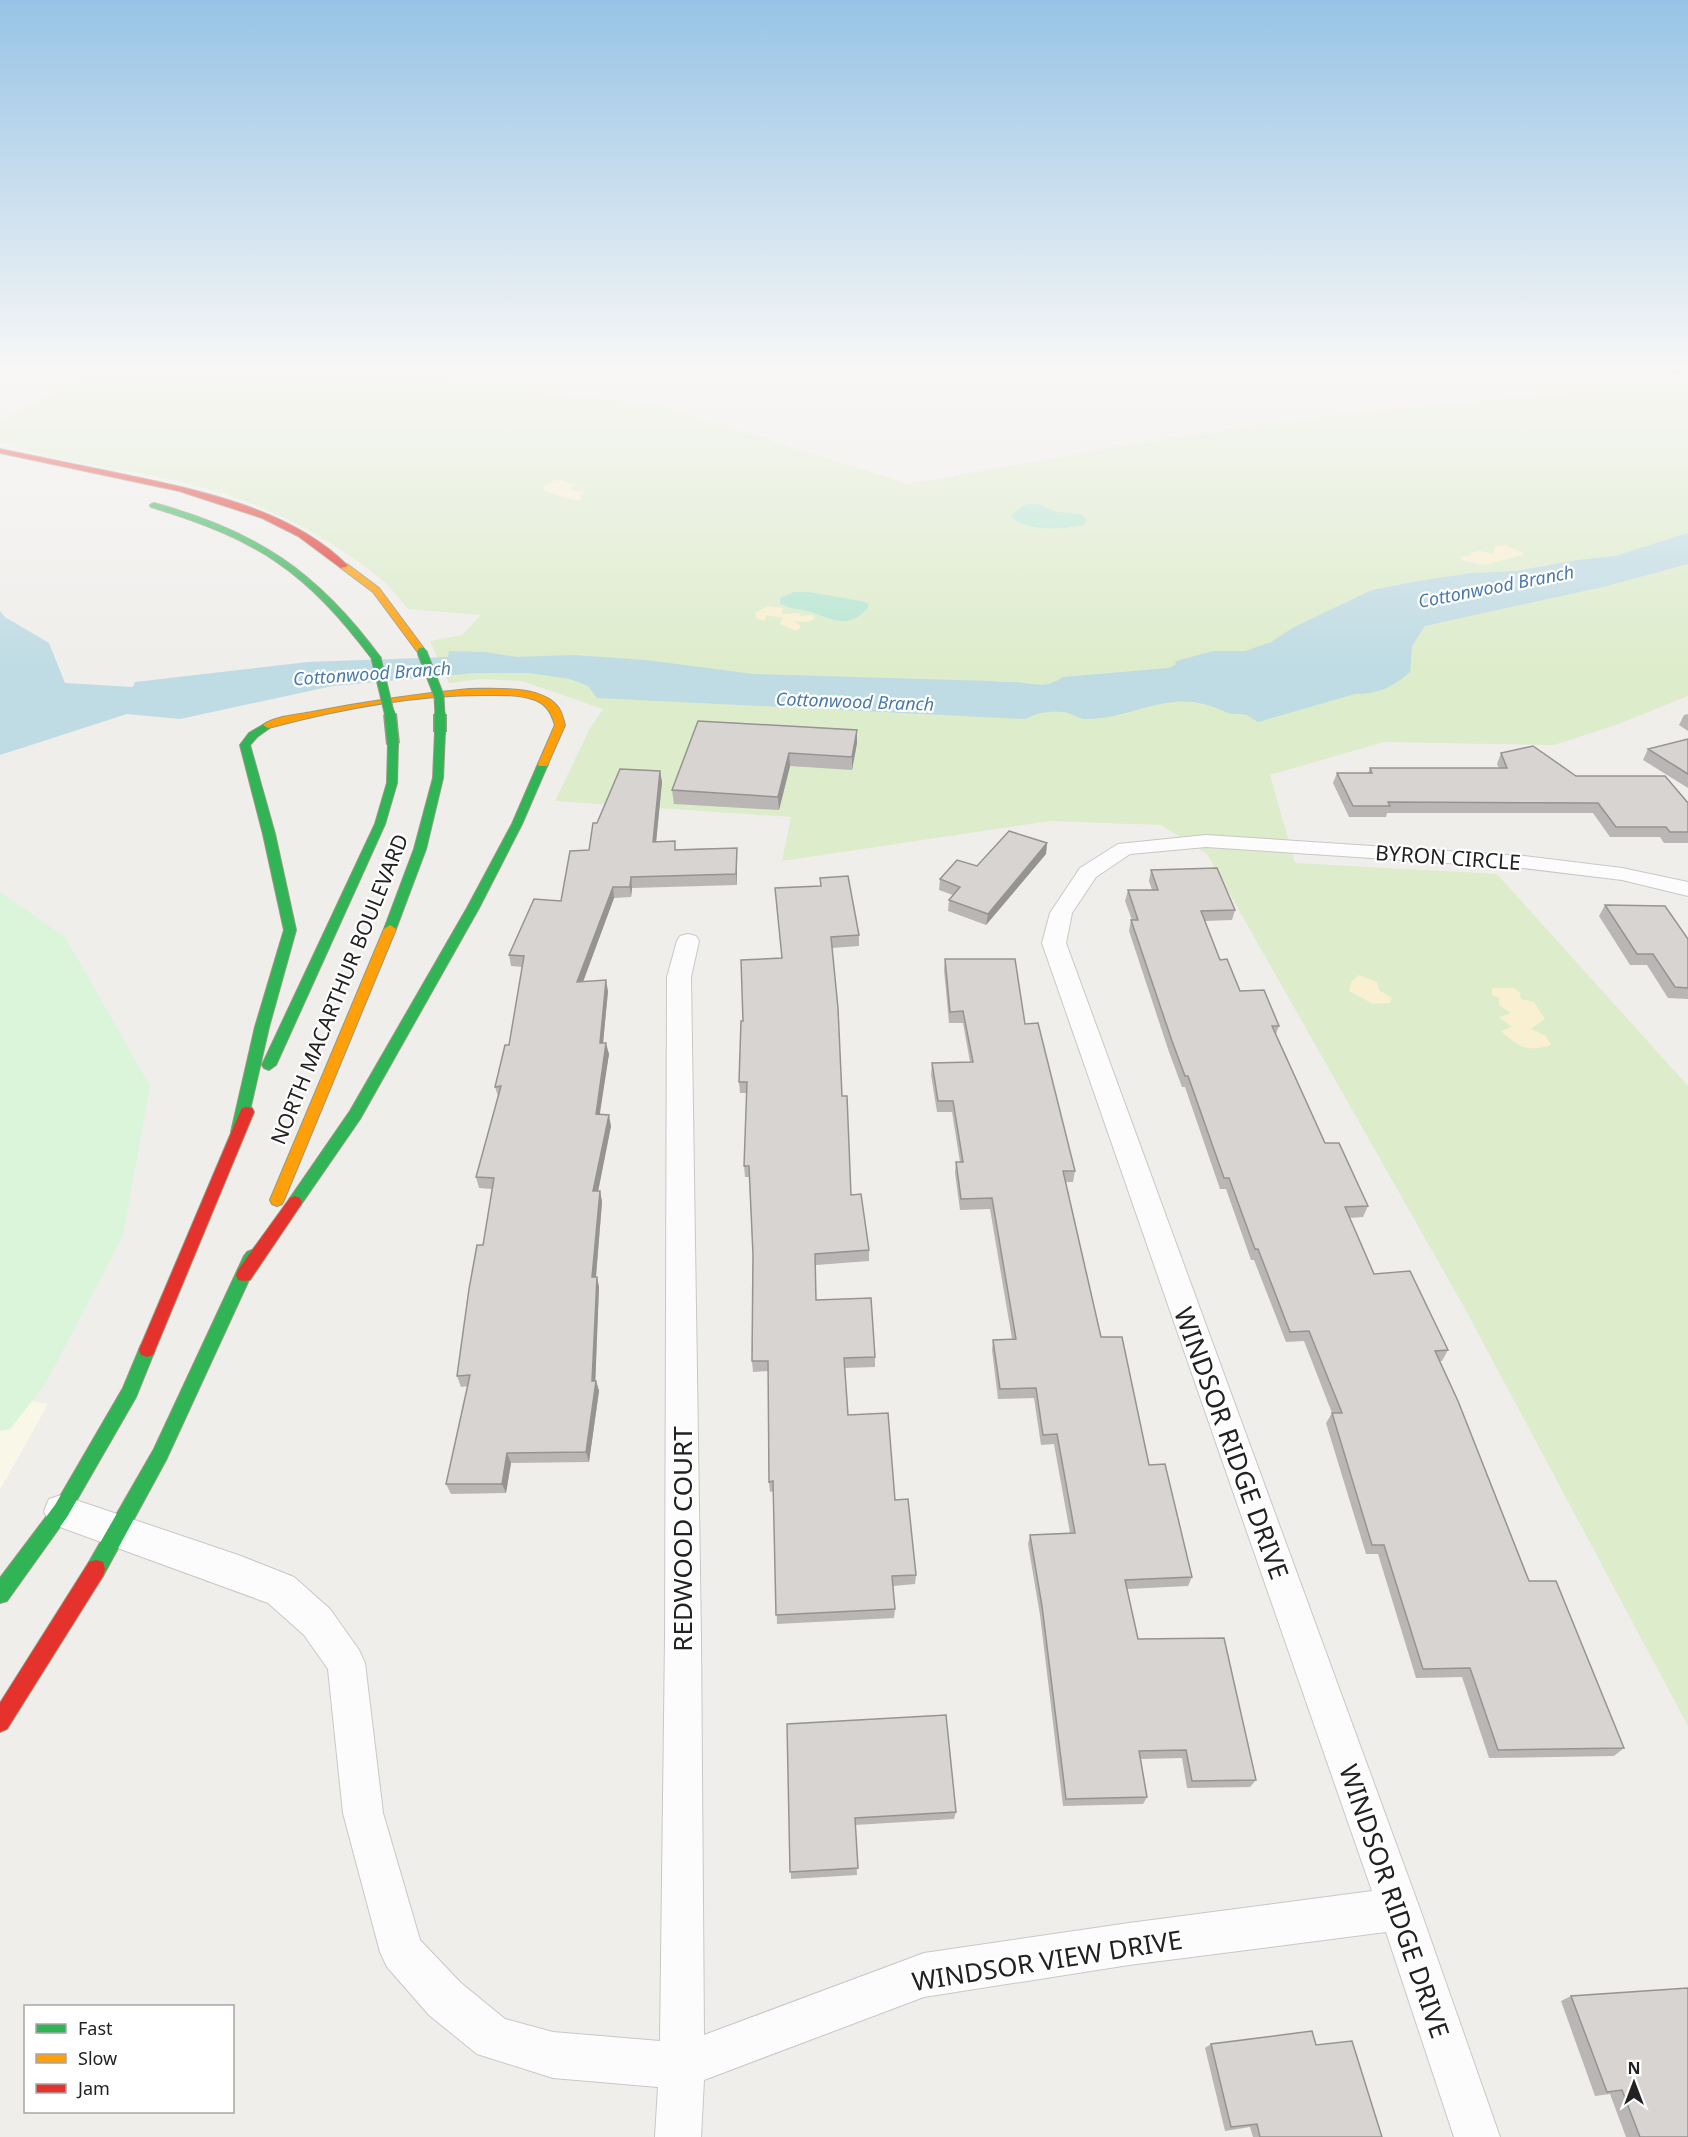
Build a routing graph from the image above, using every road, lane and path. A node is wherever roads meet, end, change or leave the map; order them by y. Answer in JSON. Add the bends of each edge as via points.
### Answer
{"nodes":[{"id":1,"x":89,"y":470,"type":"edge"},
{"id":2,"x":143,"y":502,"type":"dead end"},
{"id":3,"x":1206,"y":841,"type":"joint"},
{"id":4,"x":1688,"y":889,"type":"edge"},
{"id":5,"x":688,"y":941,"type":"dead end"},
{"id":6,"x":238,"y":1132,"type":"junction"},
{"id":7,"x":244,"y":1275,"type":"junction"},
{"id":8,"x":61,"y":1511,"type":"junction"},
{"id":9,"x":120,"y":1530,"type":"junction"},
{"id":10,"x":0,"y":1594,"type":"edge"},
{"id":11,"x":0,"y":1722,"type":"edge"},
{"id":12,"x":1399,"y":1910,"type":"junction"},
{"id":13,"x":681,"y":2066,"type":"junction"},
{"id":14,"x":678,"y":2137,"type":"edge"},
{"id":15,"x":1477,"y":2137,"type":"edge"}],
"edges":[{"from":1,"to":7,"type":"main road","name":"NORTH MACARTHUR BOULEVARD","bridge":true,"via":[[181,489],[265,516],[302,534],[376,590],[422,652],[439,696],[438,778],[420,849],[381,954]]},
{"from":2,"to":6,"type":"main road","name":"NORTH MACARTHUR BOULEVARD","bridge":true,"via":[[186,514],[261,546],[296,570],[353,626],[376,658],[389,706],[392,783],[380,824]]},
{"from":3,"to":4,"type":"street","name":"BYRON CIRCLE","via":[[1523,862],[1622,874]]},
{"from":3,"to":12,"type":"street","name":"WINDSOR RIDGE DRIVE","via":[[1125,848],[1088,873],[1061,913],[1054,943]]},
{"from":5,"to":13,"type":"street","name":"REDWOOD COURT","via":[[679,977]]},
{"from":6,"to":7,"type":"main road","via":[[290,930],[245,745],[250,735],[285,720],[463,691],[504,690],[527,694],[555,706],[560,725],[517,824],[473,908],[355,1115]]},
{"from":6,"to":8,"type":"main road","name":"NORTH MACARTHUR BOULEVARD","via":[[130,1392]]},
{"from":7,"to":9,"type":"main road","name":"NORTH MACARTHUR BOULEVARD","via":[[187,1402]]},
{"from":8,"to":9,"type":"street","name":"WINDSOR VIEW DRIVE"},
{"from":8,"to":10,"type":"main road","name":"NORTH MACARTHUR BOULEVARD"},
{"from":9,"to":11,"type":"main road","name":"NORTH MACARTHUR BOULEVARD"},
{"from":9,"to":13,"type":"street","name":"WINDSOR VIEW DRIVE","via":[[281,1590],[317,1622],[346,1663],[363,1813],[402,1952],[445,1999],[493,2038],[553,2055]]},
{"from":12,"to":13,"type":"street","name":"WINDSOR VIEW DRIVE","via":[[924,1975]]},
{"from":12,"to":15,"type":"street","name":"WINDSOR RIDGE DRIVE"},
{"from":13,"to":14,"type":"street","name":"REDWOOD COURT"}]}
